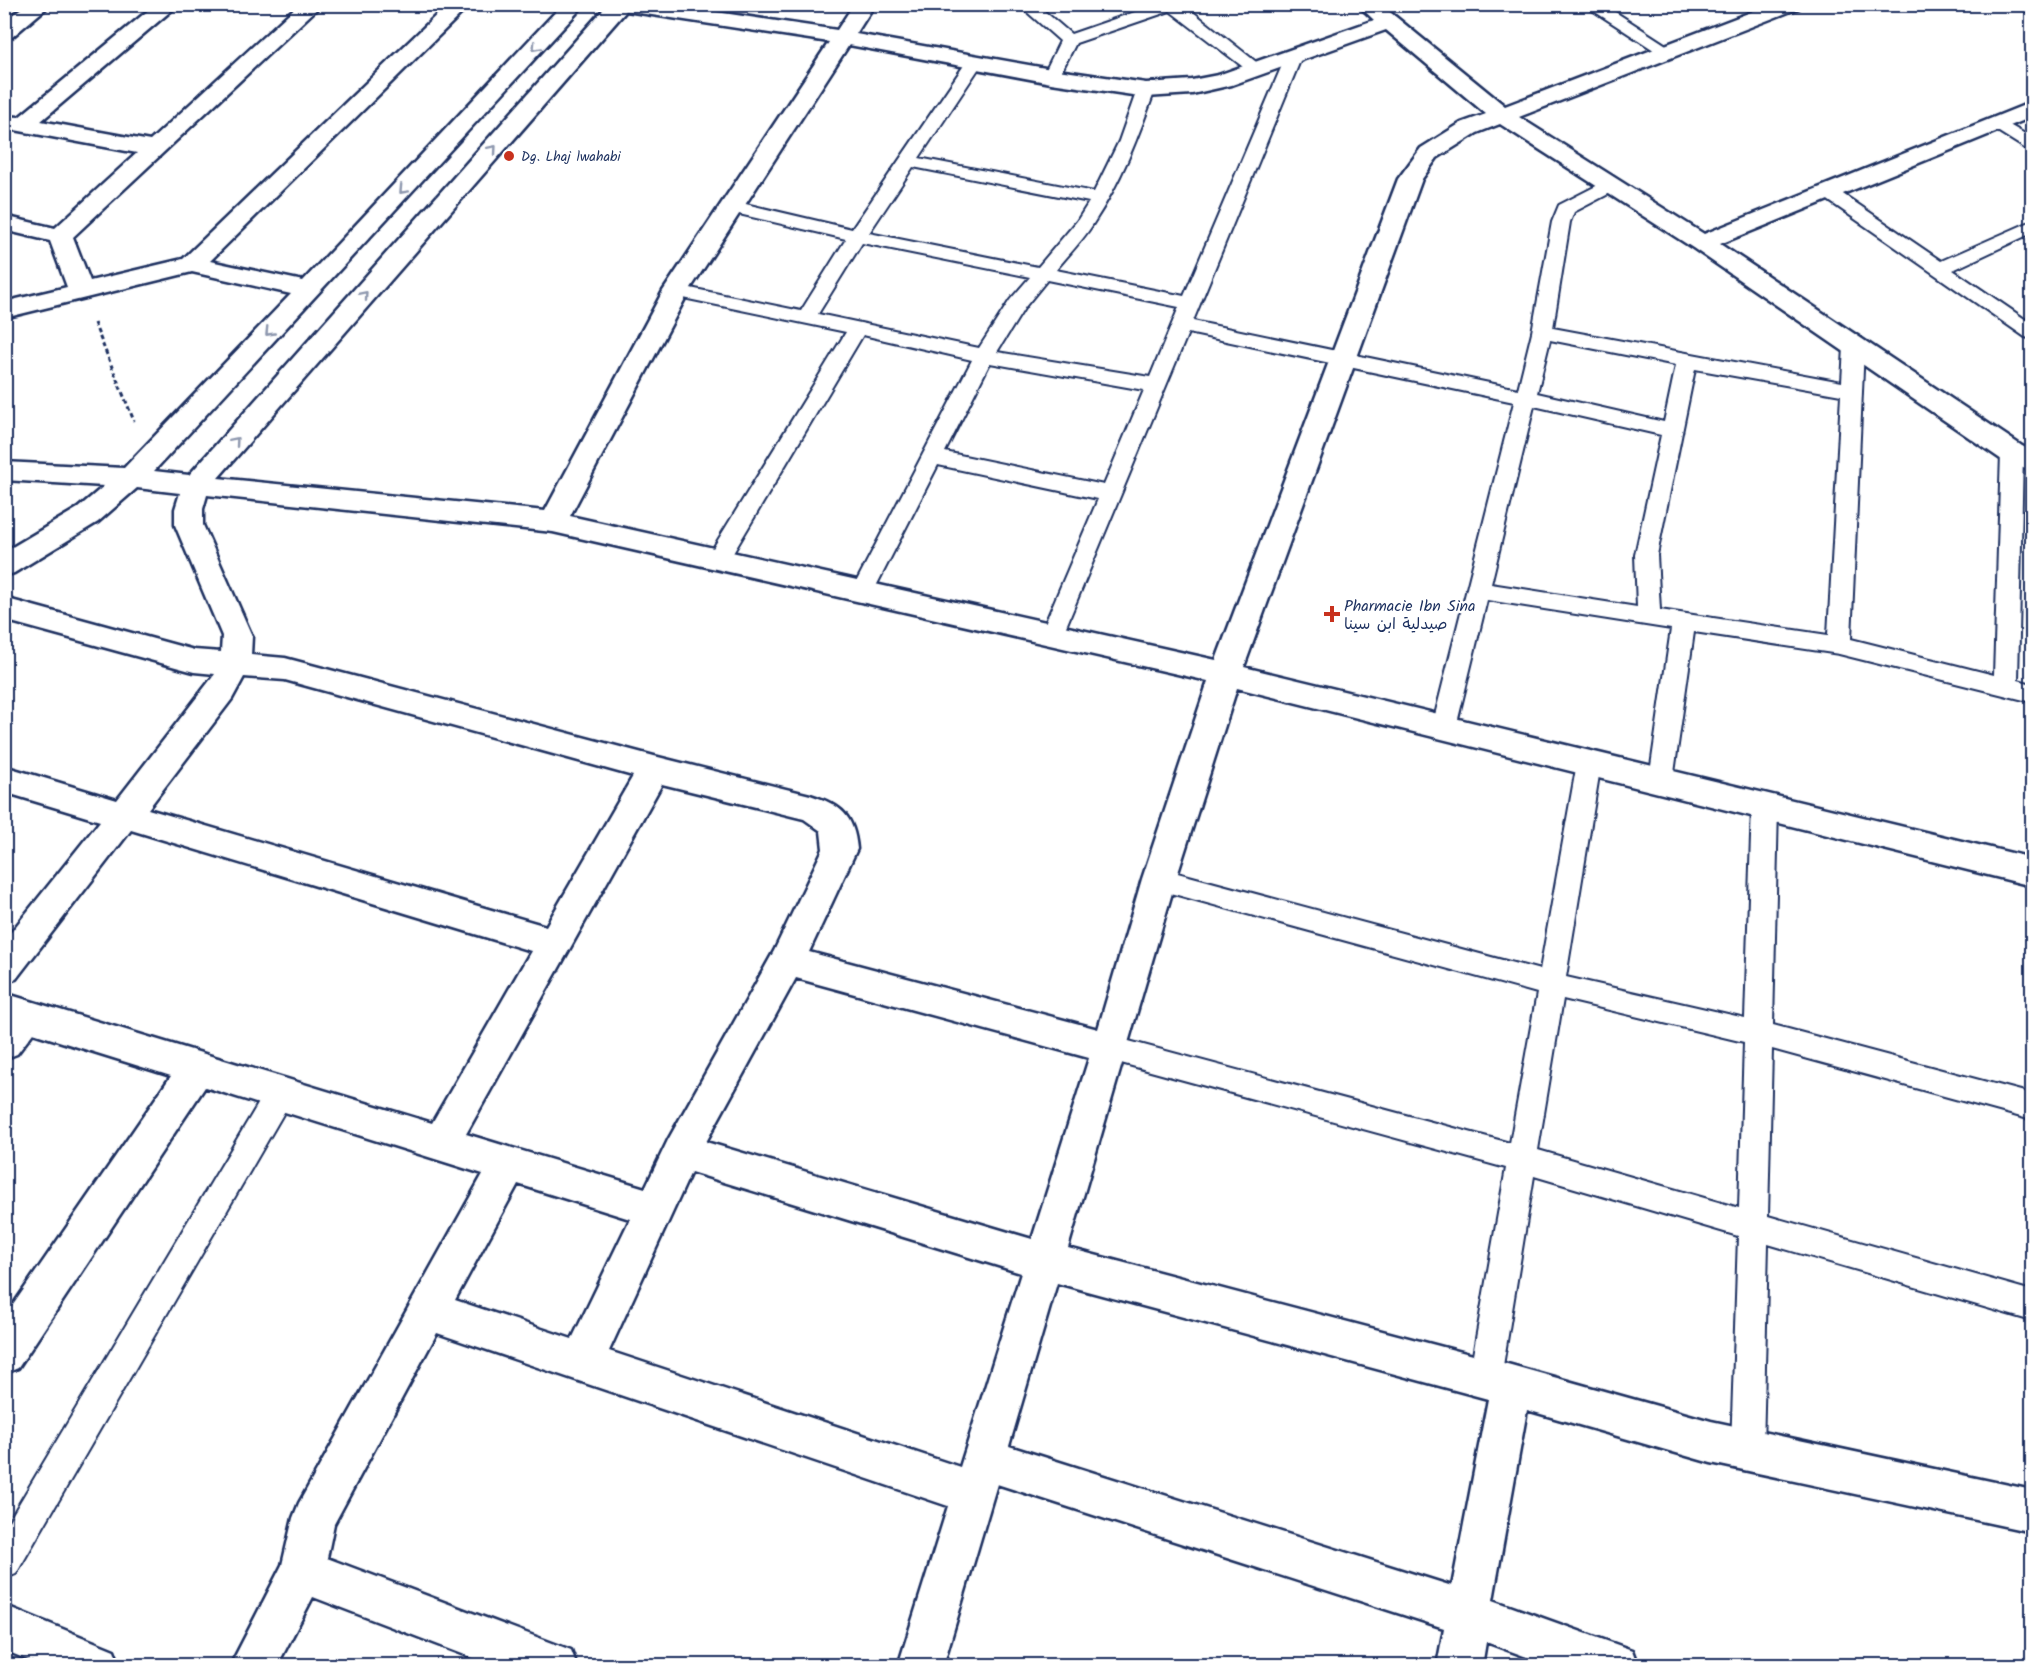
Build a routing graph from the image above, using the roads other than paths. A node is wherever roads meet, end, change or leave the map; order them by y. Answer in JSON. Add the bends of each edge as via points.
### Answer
{"nodes":[{"id":1,"x":41,"y":4,"type":"edge"},
{"id":2,"x":170,"y":4,"type":"edge"},
{"id":3,"x":312,"y":4,"type":"edge"},
{"id":4,"x":461,"y":4,"type":"edge"},
{"id":5,"x":575,"y":4,"type":"edge"},
{"id":6,"x":865,"y":4,"type":"edge"},
{"id":7,"x":1026,"y":4,"type":"edge"},
{"id":8,"x":1366,"y":4,"type":"edge"},
{"id":9,"x":1591,"y":4,"type":"edge"},
{"id":10,"x":1792,"y":4,"type":"edge"},
{"id":11,"x":2026,"y":4,"type":"edge"},
{"id":12,"x":620,"y":5,"type":"edge"},
{"id":13,"x":1173,"y":5,"type":"edge"},
{"id":14,"x":2032,"y":8,"type":"edge"},
{"id":15,"x":1390,"y":22,"type":"junction"},
{"id":16,"x":4,"y":32,"type":"edge"},
{"id":17,"x":845,"y":38,"type":"junction"},
{"id":18,"x":1069,"y":40,"type":"junction"},
{"id":19,"x":1669,"y":52,"type":"junction"},
{"id":20,"x":1294,"y":56,"type":"junction"},
{"id":21,"x":975,"y":62,"type":"junction"},
{"id":22,"x":1257,"y":69,"type":"junction"},
{"id":23,"x":1051,"y":76,"type":"junction"},
{"id":24,"x":1146,"y":90,"type":"junction"},
{"id":25,"x":2032,"y":109,"type":"edge"},
{"id":26,"x":1503,"y":116,"type":"junction"},
{"id":27,"x":14,"y":123,"type":"edge"},
{"id":28,"x":1997,"y":123,"type":"junction"},
{"id":29,"x":2032,"y":145,"type":"edge"},
{"id":30,"x":155,"y":149,"type":"junction"},
{"id":31,"x":908,"y":161,"type":"junction"},
{"id":32,"x":1612,"y":185,"type":"junction"},
{"id":33,"x":1828,"y":192,"type":"junction"},
{"id":34,"x":1100,"y":199,"type":"junction"},
{"id":35,"x":733,"y":207,"type":"junction"},
{"id":36,"x":4,"y":223,"type":"edge"},
{"id":37,"x":2032,"y":226,"type":"edge"},
{"id":38,"x":60,"y":236,"type":"junction"},
{"id":39,"x":857,"y":236,"type":"junction"},
{"id":40,"x":1702,"y":243,"type":"junction"},
{"id":41,"x":192,"y":265,"type":"junction"},
{"id":42,"x":1939,"y":269,"type":"junction"},
{"id":43,"x":1043,"y":273,"type":"junction"},
{"id":44,"x":309,"y":290,"type":"junction"},
{"id":45,"x":81,"y":291,"type":"junction"},
{"id":46,"x":676,"y":291,"type":"junction"},
{"id":47,"x":1189,"y":303,"type":"junction"},
{"id":48,"x":4,"y":310,"type":"edge"},
{"id":49,"x":806,"y":318,"type":"junction"},
{"id":50,"x":1180,"y":325,"type":"junction"},
{"id":51,"x":858,"y":328,"type":"junction"},
{"id":52,"x":1542,"y":332,"type":"junction"},
{"id":53,"x":2032,"y":333,"type":"edge"},
{"id":54,"x":1854,"y":347,"type":"junction"},
{"id":55,"x":984,"y":356,"type":"junction"},
{"id":56,"x":1343,"y":358,"type":"junction"},
{"id":57,"x":1687,"y":362,"type":"junction"},
{"id":58,"x":1156,"y":385,"type":"junction"},
{"id":59,"x":1852,"y":390,"type":"junction"},
{"id":60,"x":1525,"y":397,"type":"junction"},
{"id":61,"x":1672,"y":431,"type":"junction"},
{"id":62,"x":932,"y":457,"type":"junction"},
{"id":63,"x":2022,"y":457,"type":"edge"},
{"id":64,"x":140,"y":468,"type":"junction"},
{"id":65,"x":4,"y":471,"type":"edge"},
{"id":66,"x":196,"y":485,"type":"junction"},
{"id":67,"x":1111,"y":494,"type":"junction"},
{"id":68,"x":553,"y":522,"type":"junction"},
{"id":69,"x":718,"y":559,"type":"junction"},
{"id":70,"x":4,"y":566,"type":"edge"},
{"id":71,"x":1478,"y":590,"type":"junction"},
{"id":72,"x":862,"y":592,"type":"junction"},
{"id":73,"x":4,"y":609,"type":"edge"},
{"id":74,"x":1649,"y":617,"type":"junction"},
{"id":75,"x":1684,"y":622,"type":"junction"},
{"id":76,"x":1052,"y":635,"type":"junction"},
{"id":77,"x":1839,"y":645,"type":"junction"},
{"id":78,"x":235,"y":665,"type":"junction"},
{"id":79,"x":1226,"y":674,"type":"junction"},
{"id":80,"x":2006,"y":686,"type":"junction"},
{"id":81,"x":2032,"y":693,"type":"edge"},
{"id":82,"x":1444,"y":727,"type":"junction"},
{"id":83,"x":1589,"y":763,"type":"junction"},
{"id":84,"x":654,"y":769,"type":"junction"},
{"id":85,"x":4,"y":779,"type":"edge"},
{"id":86,"x":1661,"y":780,"type":"junction"},
{"id":87,"x":1765,"y":806,"type":"junction"},
{"id":88,"x":123,"y":814,"type":"junction"},
{"id":89,"x":2032,"y":872,"type":"edge"},
{"id":90,"x":1159,"y":879,"type":"junction"},
{"id":91,"x":554,"y":944,"type":"junction"},
{"id":92,"x":787,"y":961,"type":"junction"},
{"id":93,"x":4,"y":968,"type":"edge"},
{"id":94,"x":1551,"y":985,"type":"junction"},
{"id":95,"x":15,"y":1011,"type":"edge"},
{"id":96,"x":1758,"y":1033,"type":"junction"},
{"id":97,"x":4,"y":1043,"type":"edge"},
{"id":98,"x":1110,"y":1048,"type":"junction"},
{"id":99,"x":198,"y":1067,"type":"junction"},
{"id":100,"x":280,"y":1093,"type":"junction"},
{"id":101,"x":2032,"y":1107,"type":"edge"},
{"id":102,"x":441,"y":1143,"type":"junction"},
{"id":103,"x":681,"y":1152,"type":"junction"},
{"id":104,"x":1521,"y":1159,"type":"junction"},
{"id":105,"x":509,"y":1164,"type":"junction"},
{"id":106,"x":654,"y":1209,"type":"junction"},
{"id":107,"x":1754,"y":1224,"type":"junction"},
{"id":108,"x":1044,"y":1261,"type":"junction"},
{"id":109,"x":2032,"y":1306,"type":"edge"},
{"id":110,"x":429,"y":1311,"type":"junction"},
{"id":111,"x":4,"y":1354,"type":"edge"},
{"id":112,"x":582,"y":1363,"type":"junction"},
{"id":113,"x":1498,"y":1382,"type":"junction"},
{"id":114,"x":1747,"y":1449,"type":"junction"},
{"id":115,"x":979,"y":1476,"type":"junction"},
{"id":116,"x":2032,"y":1511,"type":"edge"},
{"id":117,"x":4,"y":1562,"type":"edge"},
{"id":118,"x":303,"y":1571,"type":"junction"},
{"id":119,"x":1469,"y":1614,"type":"junction"},
{"id":120,"x":4,"y":1627,"type":"edge"},
{"id":121,"x":98,"y":1665,"type":"edge"},
{"id":122,"x":252,"y":1665,"type":"edge"},
{"id":123,"x":555,"y":1665,"type":"edge"},
{"id":124,"x":920,"y":1665,"type":"edge"},
{"id":125,"x":1459,"y":1665,"type":"edge"},
{"id":126,"x":1616,"y":1665,"type":"edge"}],
"edges":[{"from":1,"to":16,"type":"street"},
{"from":2,"to":27,"type":"street"},
{"from":3,"to":30,"type":"street"},
{"from":4,"to":41,"type":"street"},
{"from":5,"to":44,"type":"street","one_way":true},
{"from":6,"to":17,"type":"street"},
{"from":7,"to":18,"type":"lane"},
{"from":8,"to":15,"type":"street"},
{"from":9,"to":19,"type":"lane"},
{"from":10,"to":19,"type":"street"},
{"from":11,"to":14,"type":"lane"},
{"from":12,"to":17,"type":"street"},
{"from":66,"to":12,"type":"street","one_way":true},
{"from":13,"to":18,"type":"lane"},
{"from":13,"to":22,"type":"lane"},
{"from":15,"to":20,"type":"street"},
{"from":15,"to":26,"type":"street"},
{"from":17,"to":21,"type":"street"},
{"from":17,"to":35,"type":"street"},
{"from":18,"to":23,"type":"lane"},
{"from":19,"to":26,"type":"street"},
{"from":20,"to":22,"type":"street"},
{"from":20,"to":47,"type":"lane"},
{"from":21,"to":23,"type":"street"},
{"from":21,"to":31,"type":"lane"},
{"from":22,"to":24,"type":"street","via":[[1192,87]]},
{"from":23,"to":24,"type":"street"},
{"from":24,"to":34,"type":"lane","via":[[1128,141]]},
{"from":25,"to":28,"type":"street"},
{"from":26,"to":32,"type":"street"},
{"from":26,"to":56,"type":"street","via":[[1448,140],[1429,153],[1410,179]]},
{"from":27,"to":30,"type":"street"},
{"from":28,"to":29,"type":"lane"},
{"from":28,"to":33,"type":"street"},
{"from":30,"to":38,"type":"street"},
{"from":31,"to":34,"type":"lane"},
{"from":31,"to":39,"type":"lane"},
{"from":32,"to":40,"type":"street"},
{"from":32,"to":52,"type":"lane","via":[[1566,209]]},
{"from":33,"to":40,"type":"street"},
{"from":33,"to":42,"type":"lane"},
{"from":34,"to":43,"type":"lane"},
{"from":35,"to":39,"type":"lane"},
{"from":35,"to":46,"type":"street"},
{"from":36,"to":38,"type":"street"},
{"from":37,"to":42,"type":"lane"},
{"from":38,"to":45,"type":"street"},
{"from":39,"to":43,"type":"lane"},
{"from":39,"to":49,"type":"lane"},
{"from":40,"to":54,"type":"street"},
{"from":41,"to":44,"type":"street"},
{"from":41,"to":45,"type":"street"},
{"from":42,"to":53,"type":"lane"},
{"from":43,"to":47,"type":"lane"},
{"from":43,"to":55,"type":"lane","via":[[1017,304]]},
{"from":44,"to":64,"type":"street","one_way":true},
{"from":45,"to":48,"type":"street"},
{"from":46,"to":49,"type":"lane"},
{"from":46,"to":68,"type":"street"},
{"from":47,"to":50,"type":"lane"},
{"from":49,"to":51,"type":"lane"},
{"from":50,"to":56,"type":"lane"},
{"from":50,"to":58,"type":"lane"},
{"from":51,"to":55,"type":"lane"},
{"from":51,"to":69,"type":"lane"},
{"from":52,"to":57,"type":"lane"},
{"from":52,"to":60,"type":"lane"},
{"from":54,"to":59,"type":"lane"},
{"from":54,"to":63,"type":"street"},
{"from":55,"to":58,"type":"lane"},
{"from":55,"to":62,"type":"lane"},
{"from":56,"to":60,"type":"lane"},
{"from":56,"to":79,"type":"street"},
{"from":57,"to":59,"type":"lane"},
{"from":57,"to":61,"type":"lane"},
{"from":58,"to":67,"type":"lane"},
{"from":59,"to":77,"type":"lane"},
{"from":60,"to":61,"type":"lane"},
{"from":60,"to":71,"type":"lane"},
{"from":61,"to":74,"type":"lane","via":[[1646,555]]},
{"from":62,"to":67,"type":"lane"},
{"from":62,"to":72,"type":"lane"},
{"from":63,"to":80,"type":"lane"},
{"from":64,"to":65,"type":"street"},
{"from":64,"to":66,"type":"street"},
{"from":64,"to":70,"type":"street","via":[[88,515]]},
{"from":66,"to":68,"type":"street"},
{"from":66,"to":78,"type":"street","via":[[189,525],[237,636]]},
{"from":67,"to":76,"type":"lane"},
{"from":68,"to":69,"type":"street"},
{"from":69,"to":72,"type":"street"},
{"from":71,"to":74,"type":"lane"},
{"from":71,"to":82,"type":"lane"},
{"from":72,"to":76,"type":"street"},
{"from":73,"to":78,"type":"street","via":[[194,661]]},
{"from":74,"to":75,"type":"lane"},
{"from":75,"to":77,"type":"lane"},
{"from":75,"to":86,"type":"lane"},
{"from":76,"to":79,"type":"street"},
{"from":77,"to":80,"type":"lane"},
{"from":78,"to":84,"type":"street","via":[[285,669]]},
{"from":78,"to":88,"type":"street","via":[[221,691]]},
{"from":79,"to":82,"type":"street"},
{"from":79,"to":90,"type":"street"},
{"from":80,"to":81,"type":"lane"},
{"from":82,"to":83,"type":"street"},
{"from":83,"to":86,"type":"street"},
{"from":83,"to":94,"type":"lane"},
{"from":84,"to":91,"type":"street"},
{"from":84,"to":92,"type":"street","via":[[829,816],[839,832],[840,849]]},
{"from":85,"to":88,"type":"street"},
{"from":86,"to":87,"type":"street"},
{"from":87,"to":89,"type":"street"},
{"from":87,"to":96,"type":"lane"},
{"from":88,"to":91,"type":"street"},
{"from":88,"to":93,"type":"street"},
{"from":90,"to":94,"type":"lane"},
{"from":90,"to":98,"type":"street"},
{"from":91,"to":102,"type":"street"},
{"from":92,"to":98,"type":"street"},
{"from":92,"to":103,"type":"street"},
{"from":94,"to":96,"type":"lane"},
{"from":94,"to":104,"type":"lane"},
{"from":95,"to":97,"type":"street"},
{"from":95,"to":99,"type":"street"},
{"from":96,"to":101,"type":"lane"},
{"from":96,"to":107,"type":"lane"},
{"from":98,"to":104,"type":"lane"},
{"from":98,"to":108,"type":"street"},
{"from":99,"to":100,"type":"street"},
{"from":99,"to":111,"type":"street"},
{"from":100,"to":102,"type":"street"},
{"from":100,"to":117,"type":"lane"},
{"from":102,"to":105,"type":"street"},
{"from":103,"to":106,"type":"street"},
{"from":103,"to":108,"type":"street"},
{"from":104,"to":107,"type":"lane"},
{"from":104,"to":113,"type":"lane"},
{"from":105,"to":106,"type":"street"},
{"from":105,"to":110,"type":"street"},
{"from":106,"to":112,"type":"street"},
{"from":107,"to":109,"type":"lane"},
{"from":107,"to":114,"type":"lane"},
{"from":108,"to":113,"type":"street"},
{"from":108,"to":115,"type":"street"},
{"from":110,"to":112,"type":"street"},
{"from":110,"to":118,"type":"street","via":[[314,1518]]},
{"from":112,"to":115,"type":"street"},
{"from":113,"to":114,"type":"street"},
{"from":113,"to":119,"type":"street"},
{"from":114,"to":116,"type":"street"},
{"from":115,"to":119,"type":"street"},
{"from":115,"to":124,"type":"street"},
{"from":118,"to":122,"type":"street"},
{"from":118,"to":123,"type":"street"},
{"from":119,"to":125,"type":"street"},
{"from":119,"to":126,"type":"street"},
{"from":120,"to":121,"type":"street"}]}
